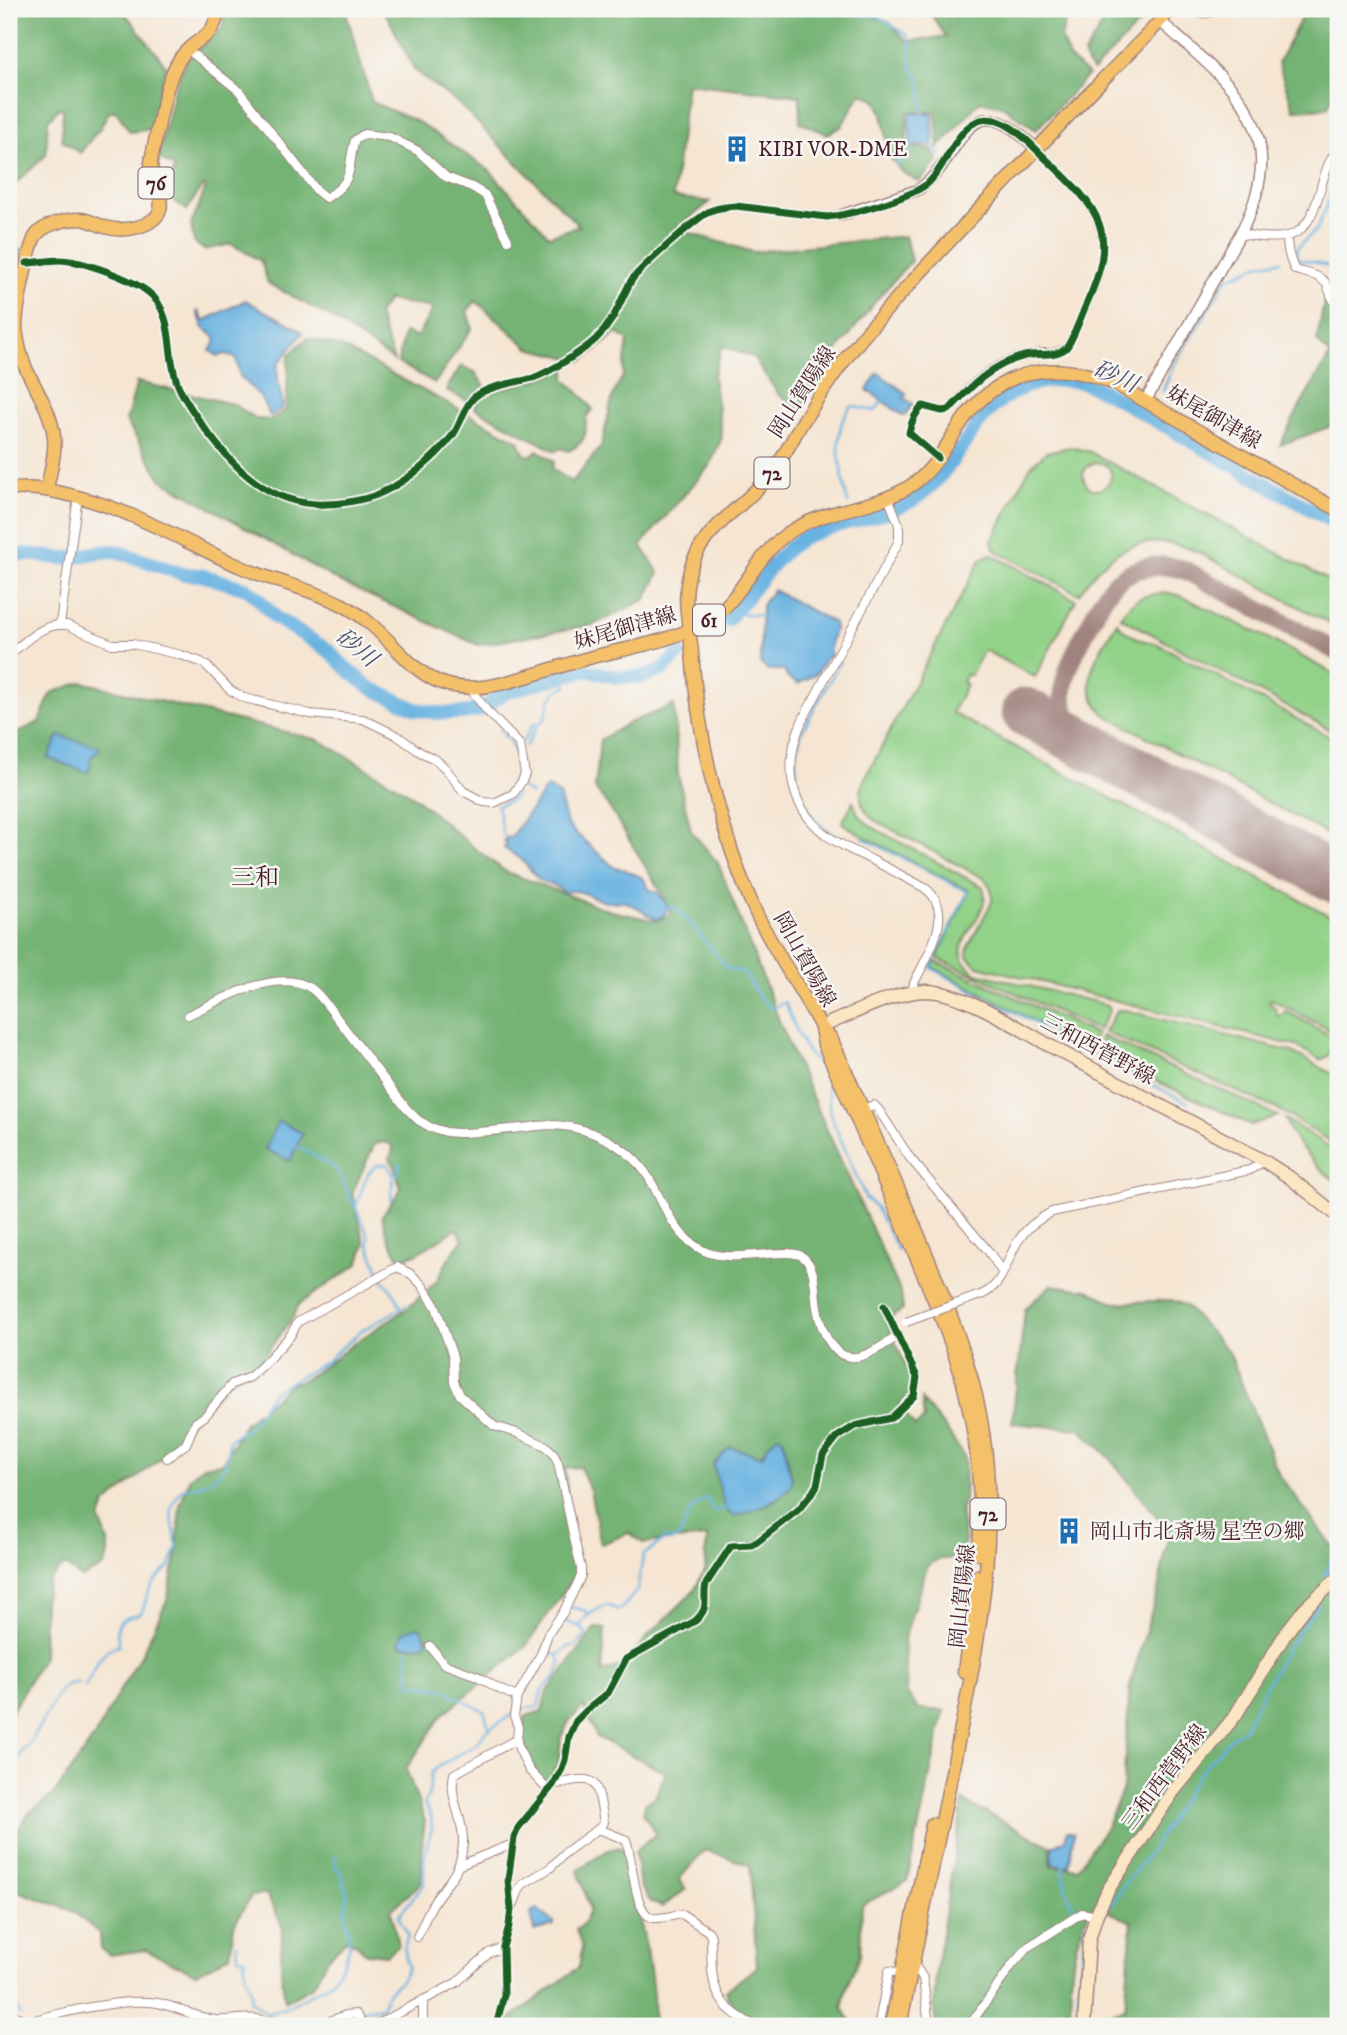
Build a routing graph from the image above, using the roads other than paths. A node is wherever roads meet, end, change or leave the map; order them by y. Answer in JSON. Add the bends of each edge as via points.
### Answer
{"nodes":[{"id":1,"x":219,"y":9,"type":"edge"},
{"id":2,"x":1171,"y":9,"type":"edge"},
{"id":3,"x":1193,"y":9,"type":"edge"},
{"id":4,"x":1216,"y":9,"type":"edge"},
{"id":5,"x":1160,"y":21,"type":"junction"},
{"id":6,"x":187,"y":49,"type":"junction"},
{"id":7,"x":1338,"y":149,"type":"edge"},
{"id":8,"x":1037,"y":150,"type":"junction"},
{"id":9,"x":842,"y":215,"type":"joint"},
{"id":10,"x":1240,"y":234,"type":"junction"},
{"id":11,"x":1287,"y":237,"type":"junction"},
{"id":12,"x":508,"y":240,"type":"dead end"},
{"id":13,"x":27,"y":263,"type":"junction"},
{"id":14,"x":1338,"y":306,"type":"edge"},
{"id":15,"x":12,"y":325,"type":"edge"},
{"id":16,"x":1146,"y":400,"type":"junction"},
{"id":17,"x":938,"y":458,"type":"junction"},
{"id":18,"x":47,"y":489,"type":"junction"},
{"id":19,"x":9,"y":490,"type":"edge"},
{"id":20,"x":78,"y":497,"type":"junction"},
{"id":21,"x":892,"y":504,"type":"junction"},
{"id":22,"x":1338,"y":510,"type":"edge"},
{"id":23,"x":60,"y":624,"type":"junction"},
{"id":24,"x":690,"y":630,"type":"junction"},
{"id":25,"x":9,"y":655,"type":"edge"},
{"id":26,"x":473,"y":688,"type":"junction"},
{"id":27,"x":912,"y":992,"type":"junction"},
{"id":28,"x":188,"y":1015,"type":"dead end"},
{"id":29,"x":821,"y":1027,"type":"junction"},
{"id":30,"x":862,"y":1109,"type":"junction"},
{"id":31,"x":1264,"y":1161,"type":"junction"},
{"id":32,"x":1338,"y":1216,"type":"edge"},
{"id":33,"x":1002,"y":1272,"type":"junction"},
{"id":34,"x":884,"y":1306,"type":"dead end"},
{"id":35,"x":896,"y":1333,"type":"junction"},
{"id":36,"x":167,"y":1458,"type":"dead end"},
{"id":37,"x":1338,"y":1578,"type":"edge"},
{"id":38,"x":430,"y":1646,"type":"dead end"},
{"id":39,"x":517,"y":1697,"type":"junction"},
{"id":40,"x":517,"y":1739,"type":"junction"},
{"id":41,"x":550,"y":1788,"type":"junction"},
{"id":42,"x":599,"y":1829,"type":"junction"},
{"id":43,"x":513,"y":1844,"type":"junction"},
{"id":44,"x":460,"y":1865,"type":"junction"},
{"id":45,"x":511,"y":1909,"type":"junction"},
{"id":46,"x":1096,"y":1916,"type":"junction"},
{"id":47,"x":417,"y":1937,"type":"dead end"},
{"id":48,"x":503,"y":1947,"type":"junction"},
{"id":49,"x":913,"y":1963,"type":"junction"},
{"id":50,"x":902,"y":1973,"type":"junction"},
{"id":51,"x":423,"y":2000,"type":"junction"},
{"id":52,"x":9,"y":2014,"type":"edge"},
{"id":53,"x":272,"y":2026,"type":"edge"},
{"id":54,"x":317,"y":2026,"type":"edge"},
{"id":55,"x":364,"y":2026,"type":"edge"},
{"id":56,"x":374,"y":2026,"type":"edge"},
{"id":57,"x":422,"y":2026,"type":"edge"},
{"id":58,"x":496,"y":2026,"type":"edge"},
{"id":59,"x":754,"y":2026,"type":"edge"},
{"id":60,"x":876,"y":2026,"type":"edge"},
{"id":61,"x":891,"y":2026,"type":"edge"},
{"id":62,"x":900,"y":2026,"type":"edge"},
{"id":63,"x":929,"y":2026,"type":"edge"},
{"id":64,"x":969,"y":2026,"type":"edge"},
{"id":65,"x":1084,"y":2026,"type":"edge"}],
"edges":[{"from":1,"to":6,"type":"main road","number":"76","via":[[209,34]]},
{"from":2,"to":5,"type":"main road","name":"岡山賀陽線","number":"72"},
{"from":3,"to":4,"type":"street","via":[[1203,14]]},
{"from":5,"to":8,"type":"main road","name":"岡山賀陽線","number":"72"},
{"from":5,"to":10,"type":"street","via":[[1229,85],[1251,116],[1259,139],[1261,180]]},
{"from":6,"to":12,"type":"street","via":[[239,90],[326,198],[347,179],[355,140],[364,134],[390,137],[418,151],[446,177],[485,195]]},
{"from":6,"to":13,"type":"main road","number":"76","via":[[167,90],[151,162],[160,212],[152,221],[115,230],[81,219],[48,225],[35,238]]},
{"from":7,"to":11,"type":"street","via":[[1307,225]]},
{"from":8,"to":9,"type":"street","via":[[994,119],[979,120],[967,129],[929,183]]},
{"from":8,"to":17,"type":"street","via":[[1085,198],[1097,217],[1103,234],[1097,281],[1066,348],[1002,364],[971,386],[949,410],[923,406],[918,410],[909,433]]},
{"from":8,"to":24,"type":"main road","name":"岡山賀陽線","number":"72","via":[[865,334],[832,377],[774,471],[702,541],[687,581]]},
{"from":9,"to":13,"type":"street","via":[[736,206],[708,211],[633,278],[611,324],[594,341],[536,377],[475,396],[453,435],[406,479],[381,494],[328,505],[274,494],[246,476],[225,454],[177,385],[166,321],[148,292],[85,264],[60,260]]},
{"from":10,"to":11,"type":"street"},
{"from":10,"to":16,"type":"street"},
{"from":11,"to":14,"type":"street","via":[[1295,270],[1325,281]]},
{"from":13,"to":15,"type":"main road","number":"76"},
{"from":15,"to":18,"type":"main road","number":"76","via":[[24,364],[50,417],[54,454]]},
{"from":16,"to":17,"type":"main road","name":"妹尾御津線","number":"61","via":[[1095,375],[1061,369],[1022,376],[982,399]]},
{"from":16,"to":22,"type":"main road","name":"妹尾御津線","number":"61"},
{"from":17,"to":21,"type":"main road","name":"妹尾御津線","number":"61"},
{"from":18,"to":19,"type":"main road","name":"妹尾御津線","number":"61"},
{"from":18,"to":20,"type":"main road","name":"妹尾御津線","number":"61"},
{"from":20,"to":23,"type":"street"},
{"from":20,"to":26,"type":"main road","name":"妹尾御津線","number":"61","via":[[136,516],[241,568],[339,603],[373,626],[430,679]]},
{"from":21,"to":24,"type":"main road","name":"妹尾御津線","number":"61","via":[[825,515],[785,535],[723,609]]},
{"from":21,"to":27,"type":"street","via":[[899,541],[802,721],[790,764],[796,795],[818,828],[925,888],[936,900],[940,924]]},
{"from":23,"to":25,"type":"street","via":[[35,634]]},
{"from":23,"to":26,"type":"street","via":[[112,644],[133,644],[201,662],[243,698],[363,719],[435,759],[463,791],[494,803],[513,794],[522,781],[520,745]]},
{"from":24,"to":26,"type":"main road","name":"妹尾御津線","number":"61"},
{"from":24,"to":29,"type":"main road","name":"岡山賀陽線","number":"72","via":[[705,747],[730,844],[756,912]]},
{"from":27,"to":29,"type":"main road","name":"三和西菅野線"},
{"from":27,"to":31,"type":"main road","name":"三和西菅野線","via":[[952,995],[965,1001]]},
{"from":28,"to":35,"type":"street","via":[[257,986],[276,982],[306,985],[418,1120],[457,1133],[551,1125],[593,1133],[624,1150],[639,1165],[677,1229],[703,1251],[721,1257],[789,1252],[803,1257],[812,1271],[823,1331],[835,1350],[860,1357]]},
{"from":29,"to":30,"type":"main road","name":"岡山賀陽線","number":"72","via":[[831,1038]]},
{"from":29,"to":50,"type":"main road","name":"岡山賀陽線","number":"72","via":[[824,1045],[947,1332],[967,1399],[978,1468],[973,1615]]},
{"from":30,"to":33,"type":"street","via":[[874,1105],[878,1109],[910,1158]]},
{"from":30,"to":49,"type":"main road","name":"岡山賀陽線","number":"72","via":[[957,1330],[976,1398],[987,1467],[988,1542],[981,1618]]},
{"from":31,"to":32,"type":"main road","name":"三和西菅野線"},
{"from":31,"to":33,"type":"street","via":[[1250,1170],[1052,1212],[1020,1238]]},
{"from":33,"to":35,"type":"street","bridge":true,"via":[[992,1290],[906,1322]]},
{"from":34,"to":35,"type":"street"},
{"from":35,"to":41,"type":"street","via":[[918,1377],[914,1396],[891,1418],[855,1426],[837,1437],[823,1455],[817,1485],[798,1510],[757,1542],[731,1546],[706,1584],[701,1615],[626,1660],[608,1693],[576,1721],[565,1760]]},
{"from":36,"to":39,"type":"street","via":[[186,1444],[195,1423],[232,1384],[263,1365],[298,1322],[397,1266],[411,1274],[436,1307],[450,1344],[460,1395],[494,1426],[546,1446],[558,1463],[581,1576]]},
{"from":37,"to":46,"type":"main road","name":"三和西菅野線","via":[[1286,1633],[1235,1716],[1153,1821]]},
{"from":38,"to":39,"type":"street","via":[[444,1664]]},
{"from":39,"to":40,"type":"street"},
{"from":40,"to":41,"type":"street","via":[[530,1770]]},
{"from":40,"to":44,"type":"street","via":[[454,1774],[452,1793],[463,1834]]},
{"from":41,"to":42,"type":"street","via":[[578,1779],[593,1781],[604,1822]]},
{"from":41,"to":43,"type":"street","via":[[518,1828]]},
{"from":42,"to":45,"type":"street","via":[[523,1884]]},
{"from":42,"to":59,"type":"street","via":[[626,1840],[646,1914],[657,1918],[682,1914],[709,1932],[714,1982],[722,2001]]},
{"from":43,"to":44,"type":"street"},
{"from":43,"to":45,"type":"street"},
{"from":44,"to":47,"type":"street"},
{"from":45,"to":48,"type":"street"},
{"from":46,"to":64,"type":"street","via":[[1082,1913],[1028,1947]]},
{"from":46,"to":65,"type":"main road","name":"三和西菅野線"},
{"from":48,"to":51,"type":"street","via":[[489,1953],[456,1983]]},
{"from":48,"to":58,"type":"street","via":[[504,1995]]},
{"from":49,"to":62,"type":"main road","name":"岡山賀陽線","number":"72"},
{"from":49,"to":63,"type":"street","via":[[923,1978]]},
{"from":50,"to":60,"type":"street","via":[[889,1971]]},
{"from":50,"to":61,"type":"main road","name":"岡山賀陽線","number":"72"},
{"from":51,"to":56,"type":"street"},
{"from":51,"to":57,"type":"street"},
{"from":52,"to":53,"type":"street","via":[[25,2023],[139,2002],[216,2020],[262,2020]]},
{"from":54,"to":55,"type":"street","via":[[356,2014]]}]}
